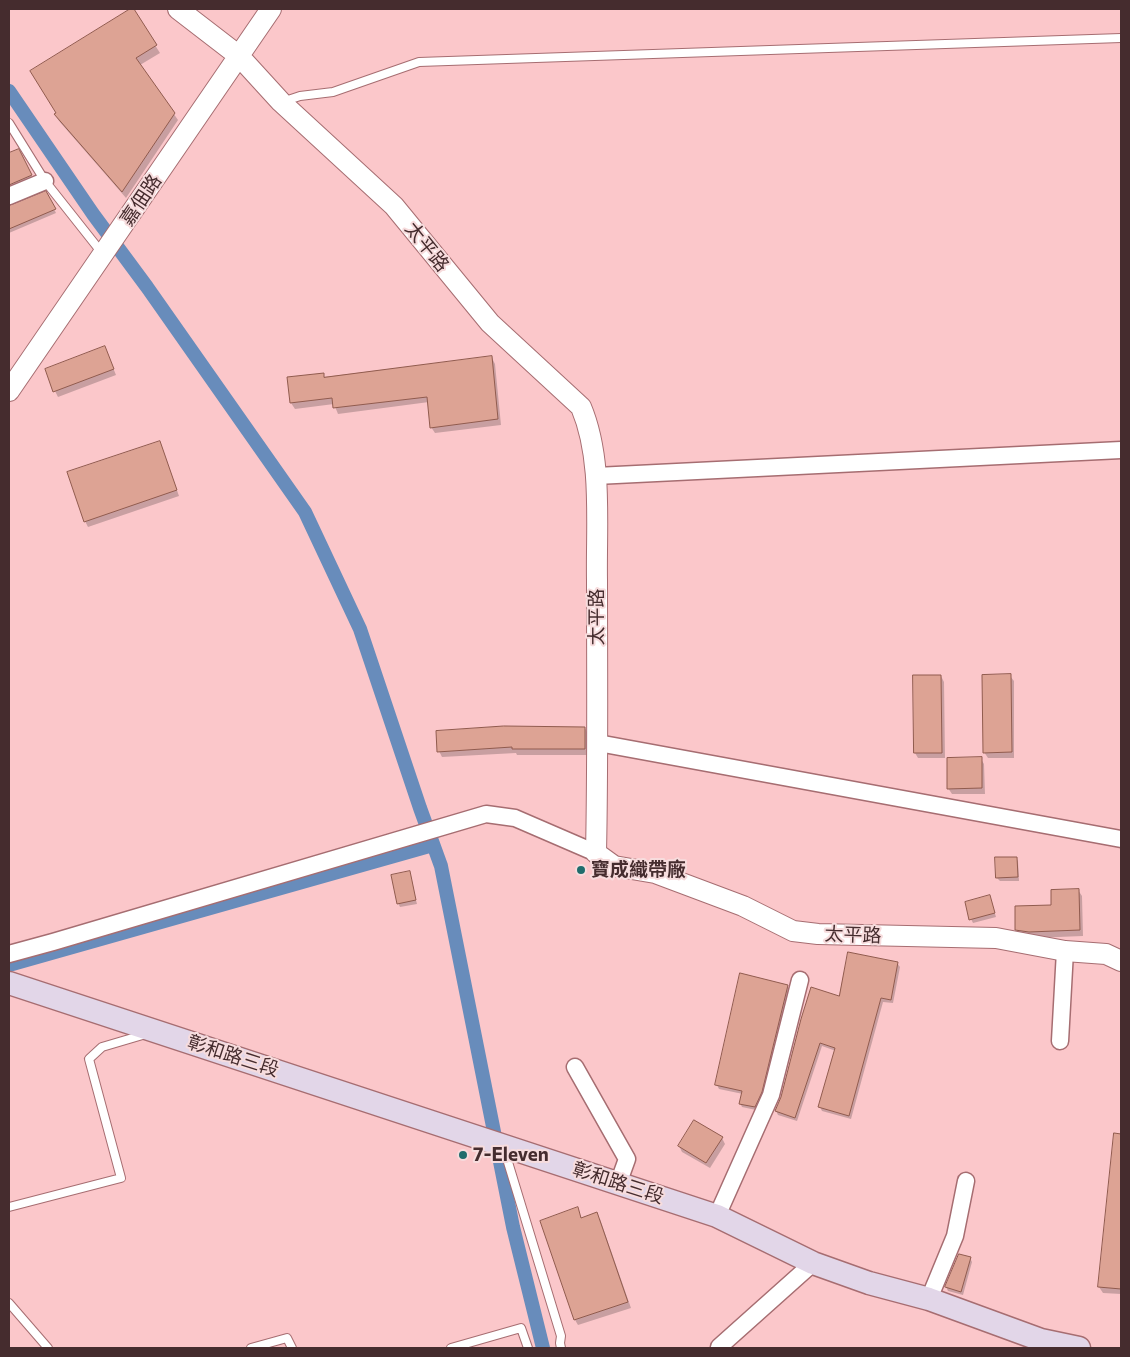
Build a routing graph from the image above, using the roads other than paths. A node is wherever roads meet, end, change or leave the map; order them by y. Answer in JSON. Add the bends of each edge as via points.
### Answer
{"nodes":[{"id":1,"x":178,"y":9,"type":"edge"},
{"id":2,"x":271,"y":9,"type":"edge"},
{"id":3,"x":1121,"y":38,"type":"edge"},
{"id":4,"x":239,"y":56,"type":"junction"},
{"id":5,"x":281,"y":102,"type":"junction"},
{"id":6,"x":9,"y":123,"type":"edge"},
{"id":7,"x":45,"y":181,"type":"junction"},
{"id":8,"x":9,"y":196,"type":"edge"},
{"id":9,"x":103,"y":255,"type":"junction"},
{"id":10,"x":9,"y":391,"type":"edge"},
{"id":11,"x":1121,"y":450,"type":"edge"},
{"id":12,"x":596,"y":476,"type":"junction"},
{"id":13,"x":598,"y":743,"type":"junction"},
{"id":14,"x":1121,"y":839,"type":"edge"},
{"id":15,"x":596,"y":853,"type":"junction"},
{"id":16,"x":1065,"y":951,"type":"junction"},
{"id":17,"x":9,"y":954,"type":"edge"},
{"id":18,"x":1121,"y":961,"type":"edge"},
{"id":19,"x":800,"y":980,"type":"dead end"},
{"id":20,"x":9,"y":982,"type":"edge"},
{"id":21,"x":156,"y":1031,"type":"junction"},
{"id":22,"x":1060,"y":1041,"type":"dead end"},
{"id":23,"x":575,"y":1068,"type":"dead end"},
{"id":24,"x":503,"y":1144,"type":"junction"},
{"id":25,"x":966,"y":1181,"type":"dead end"},
{"id":26,"x":618,"y":1184,"type":"junction"},
{"id":27,"x":9,"y":1208,"type":"edge"},
{"id":28,"x":717,"y":1216,"type":"junction"},
{"id":29,"x":813,"y":1263,"type":"junction"},
{"id":30,"x":929,"y":1299,"type":"junction"},
{"id":31,"x":9,"y":1304,"type":"edge"},
{"id":32,"x":718,"y":1347,"type":"edge"},
{"id":33,"x":48,"y":1348,"type":"edge"},
{"id":34,"x":252,"y":1348,"type":"edge"},
{"id":35,"x":292,"y":1348,"type":"edge"},
{"id":36,"x":451,"y":1348,"type":"edge"},
{"id":37,"x":528,"y":1348,"type":"edge"},
{"id":38,"x":561,"y":1348,"type":"edge"},
{"id":39,"x":1079,"y":1348,"type":"edge"}],
"edges":[{"from":1,"to":4,"type":"street","name":"太平路"},
{"from":2,"to":4,"type":"street","name":"嘉佃路"},
{"from":3,"to":5,"type":"lane","via":[[419,62],[333,92]]},
{"from":4,"to":5,"type":"street","name":"太平路"},
{"from":4,"to":9,"type":"street","name":"嘉佃路"},
{"from":5,"to":12,"type":"street","name":"太平路","via":[[394,206],[490,323],[581,408],[587,422]]},
{"from":6,"to":7,"type":"lane"},
{"from":7,"to":8,"type":"street"},
{"from":7,"to":9,"type":"lane"},
{"from":9,"to":10,"type":"street","name":"嘉佃路"},
{"from":11,"to":12,"type":"street"},
{"from":12,"to":13,"type":"street","name":"太平路"},
{"from":13,"to":14,"type":"street"},
{"from":13,"to":15,"type":"street","name":"太平路"},
{"from":15,"to":16,"type":"street","name":"太平路","via":[[614,866],[655,873],[743,906],[793,931],[996,938]]},
{"from":15,"to":17,"type":"street","via":[[515,818],[486,814]]},
{"from":16,"to":18,"type":"street","name":"太平路","via":[[1106,954]]},
{"from":16,"to":22,"type":"street"},
{"from":19,"to":28,"type":"street","via":[[770,1095]]},
{"from":20,"to":21,"type":"main road","name":"彰和路三段"},
{"from":21,"to":24,"type":"main road","name":"彰和路三段"},
{"from":21,"to":27,"type":"lane","via":[[102,1047],[89,1059],[122,1178]]},
{"from":23,"to":26,"type":"street","via":[[626,1159]]},
{"from":24,"to":26,"type":"main road","name":"彰和路三段"},
{"from":24,"to":38,"type":"lane","via":[[561,1336]]},
{"from":25,"to":30,"type":"street","via":[[955,1236]]},
{"from":26,"to":28,"type":"main road","name":"彰和路三段"},
{"from":28,"to":29,"type":"main road","name":"彰和路三段"},
{"from":29,"to":30,"type":"main road","name":"彰和路三段","via":[[869,1283]]},
{"from":29,"to":32,"type":"street"},
{"from":30,"to":39,"type":"main road","name":"彰和路三段","via":[[1041,1340]]},
{"from":31,"to":33,"type":"lane"},
{"from":34,"to":35,"type":"lane","via":[[287,1338]]},
{"from":36,"to":37,"type":"lane","via":[[521,1328]]}]}
